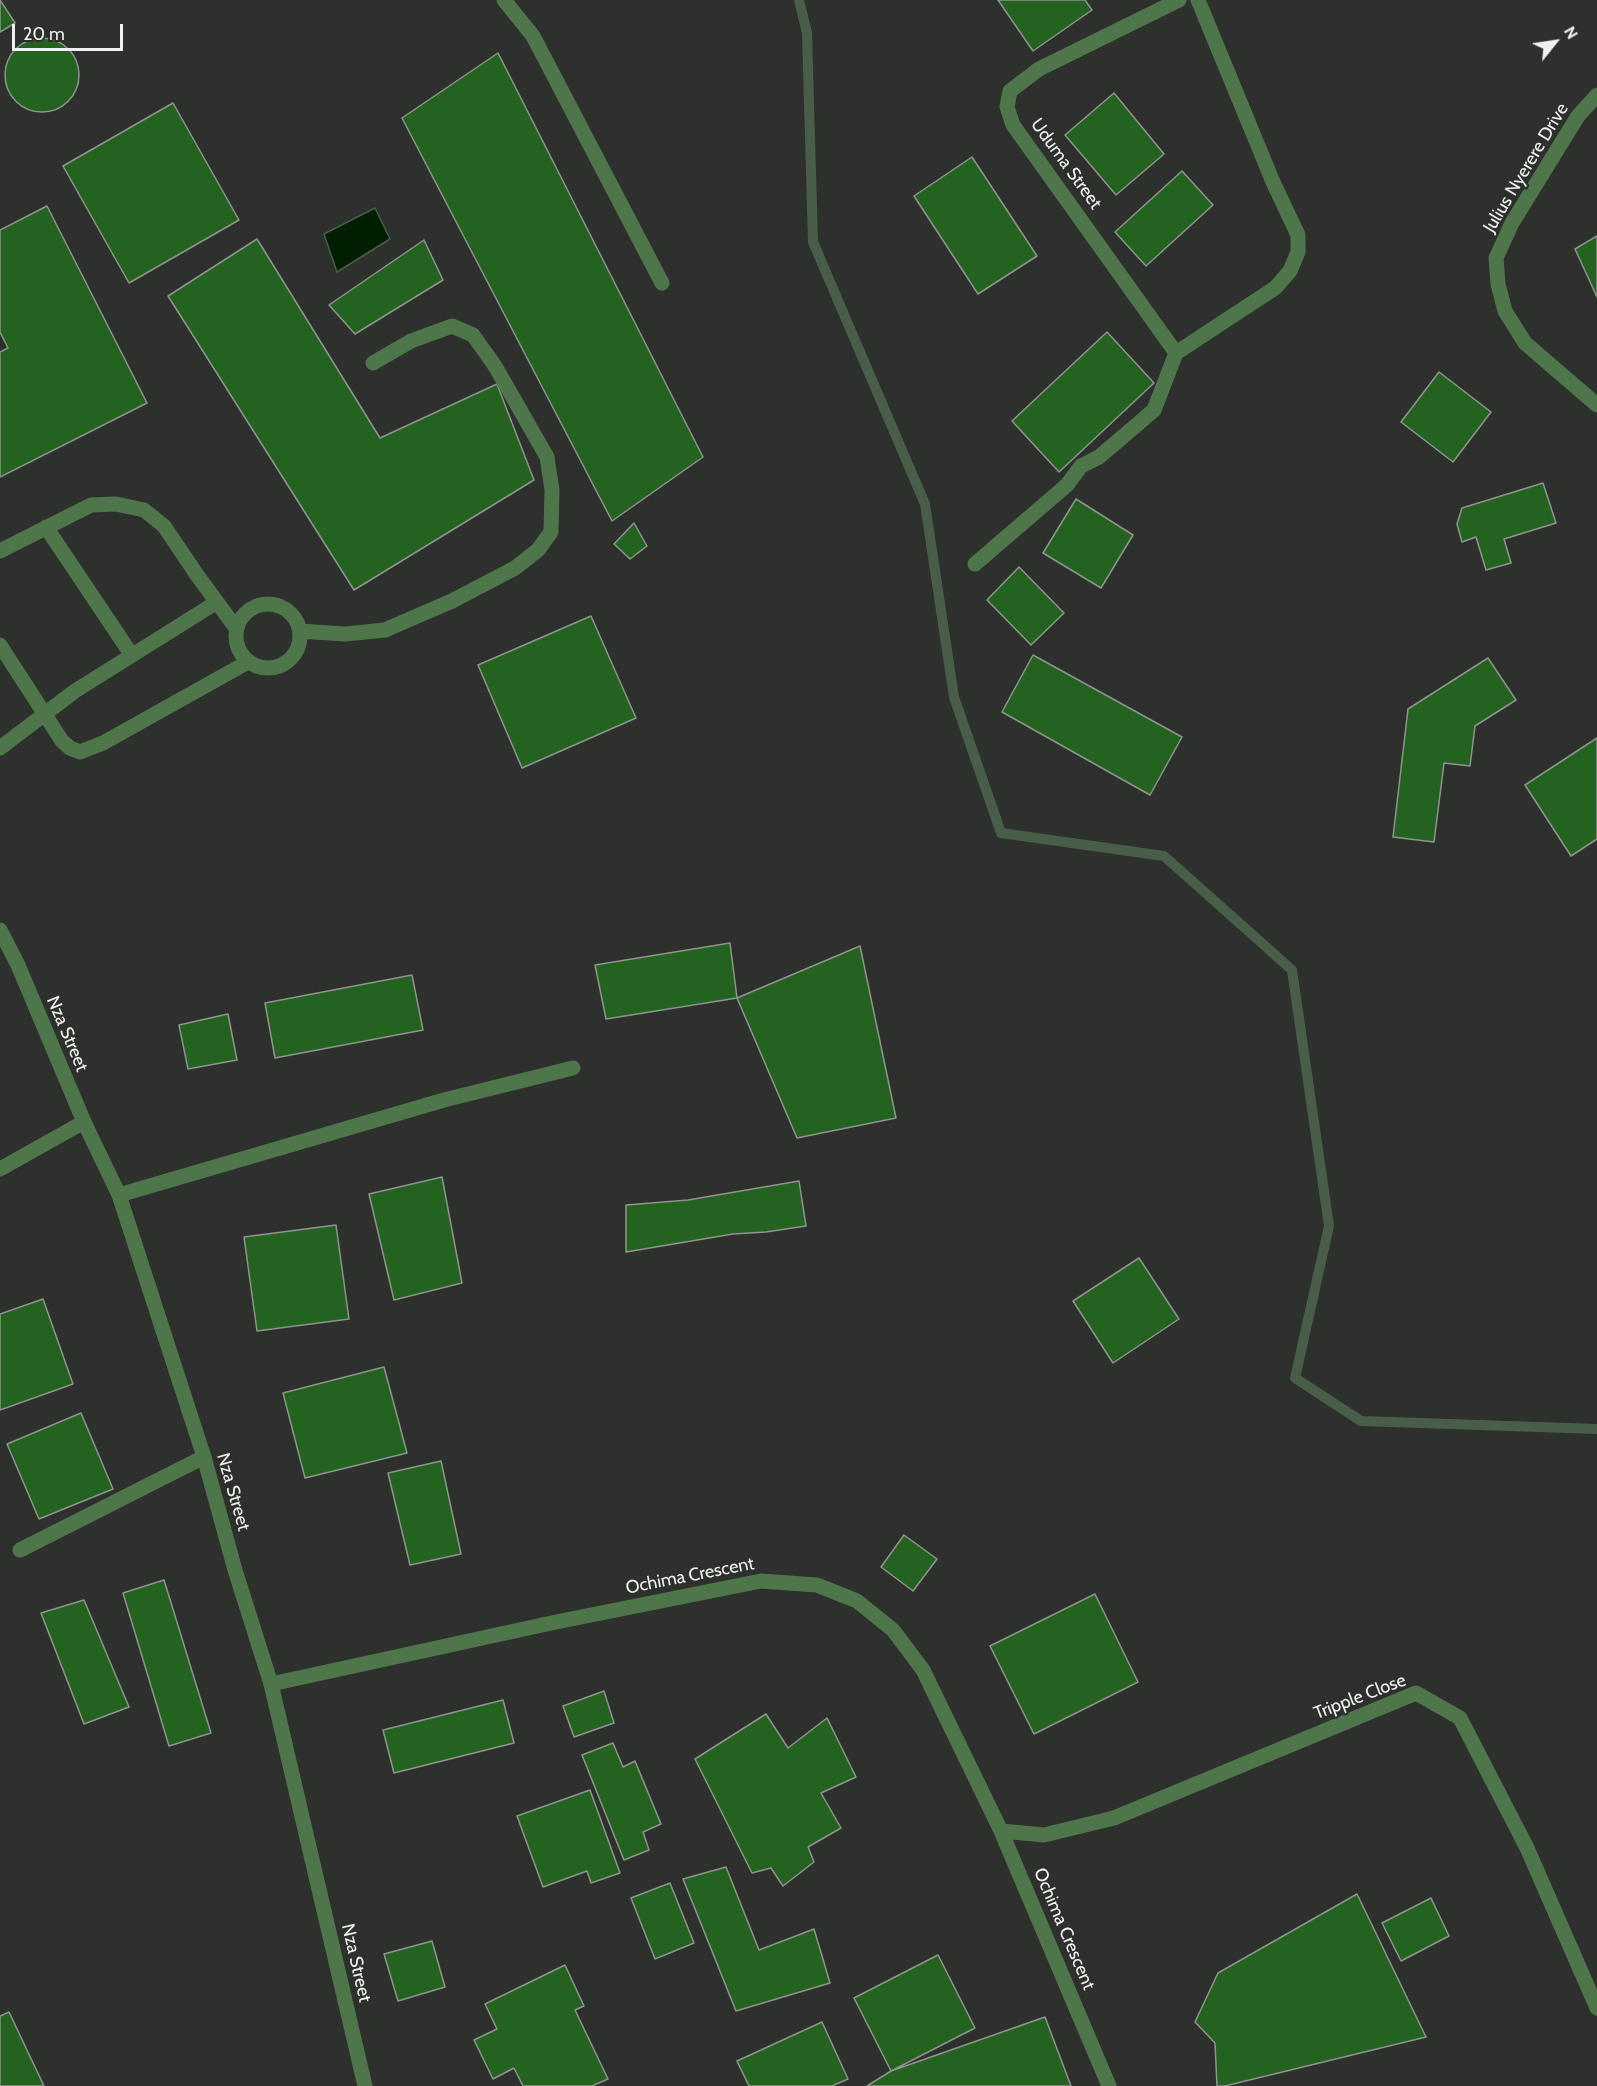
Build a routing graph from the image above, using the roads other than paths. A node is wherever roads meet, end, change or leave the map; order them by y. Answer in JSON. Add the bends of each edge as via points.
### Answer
{"nodes":[{"id":1,"x":504,"y":0,"type":"edge"},
{"id":2,"x":1179,"y":0,"type":"edge"},
{"id":3,"x":1198,"y":0,"type":"edge"},
{"id":4,"x":1597,"y":95,"type":"edge"},
{"id":5,"x":662,"y":283,"type":"dead end"},
{"id":6,"x":1176,"y":353,"type":"junction"},
{"id":7,"x":374,"y":363,"type":"dead end"},
{"id":8,"x":1597,"y":405,"type":"edge"},
{"id":9,"x":45,"y":527,"type":"junction"},
{"id":10,"x":0,"y":551,"type":"edge"},
{"id":11,"x":975,"y":564,"type":"dead end"},
{"id":12,"x":217,"y":602,"type":"junction"},
{"id":13,"x":236,"y":628,"type":"junction"},
{"id":14,"x":300,"y":631,"type":"junction"},
{"id":15,"x":0,"y":645,"type":"edge"},
{"id":16,"x":131,"y":654,"type":"junction"},
{"id":17,"x":248,"y":662,"type":"junction"},
{"id":18,"x":45,"y":714,"type":"junction"},
{"id":19,"x":0,"y":748,"type":"edge"},
{"id":20,"x":0,"y":930,"type":"edge"},
{"id":21,"x":573,"y":1068,"type":"dead end"},
{"id":22,"x":84,"y":1122,"type":"junction"},
{"id":23,"x":0,"y":1169,"type":"edge"},
{"id":24,"x":119,"y":1195,"type":"junction"},
{"id":25,"x":204,"y":1457,"type":"junction"},
{"id":26,"x":20,"y":1550,"type":"dead end"},
{"id":27,"x":271,"y":1684,"type":"junction"},
{"id":28,"x":1001,"y":1831,"type":"junction"},
{"id":29,"x":1597,"y":2008,"type":"edge"},
{"id":30,"x":365,"y":2086,"type":"edge"},
{"id":31,"x":1109,"y":2086,"type":"edge"}],
"edges":[{"from":1,"to":5,"type":"street","via":[[533,36]]},
{"from":2,"to":6,"type":"street","name":"Uduma Street","via":[[1039,69],[1010,91],[1007,107],[1013,125]]},
{"from":3,"to":6,"type":"street","via":[[1298,235],[1298,252],[1290,271],[1275,288]]},
{"from":4,"to":8,"type":"street","name":"Julius Nyerere Drive","via":[[1572,126],[1512,223],[1496,258],[1506,311],[1525,343]]},
{"from":6,"to":11,"type":"street","via":[[1154,410],[1099,457],[1081,466],[1067,485]]},
{"from":7,"to":14,"type":"street","via":[[411,341],[452,326],[473,335],[547,456],[552,490],[551,532],[538,550],[515,568],[385,630],[345,634]]},
{"from":9,"to":10,"type":"street"},
{"from":9,"to":12,"type":"street","via":[[91,505],[116,504],[144,510],[164,526]]},
{"from":9,"to":16,"type":"street"},
{"from":12,"to":13,"type":"street"},
{"from":12,"to":16,"type":"street"},
{"from":13,"to":14,"type":"street","via":[[242,616],[263,603],[287,610]]},
{"from":13,"to":17,"type":"street","via":[[237,647]]},
{"from":14,"to":17,"type":"street","via":[[300,644],[284,664],[272,669]]},
{"from":15,"to":18,"type":"street"},
{"from":16,"to":18,"type":"street"},
{"from":17,"to":18,"type":"street","via":[[80,752],[62,741]]},
{"from":18,"to":19,"type":"street"},
{"from":20,"to":22,"type":"street","name":"Nza Street"},
{"from":21,"to":24,"type":"street","via":[[444,1100]]},
{"from":22,"to":23,"type":"street"},
{"from":22,"to":24,"type":"street","name":"Nza Street"},
{"from":24,"to":25,"type":"street","name":"Nza Street"},
{"from":25,"to":26,"type":"street"},
{"from":25,"to":27,"type":"street","name":"Nza Street"},
{"from":27,"to":28,"type":"street","name":"Ochima Crescent","via":[[761,1581],[817,1585],[857,1600],[893,1630],[923,1670]]},
{"from":27,"to":30,"type":"street","name":"Nza Street"},
{"from":28,"to":29,"type":"street","name":"Tripple Close","via":[[1044,1835],[1114,1818],[1416,1693],[1460,1718],[1527,1848]]},
{"from":28,"to":31,"type":"street","name":"Ochima Crescent"}]}
